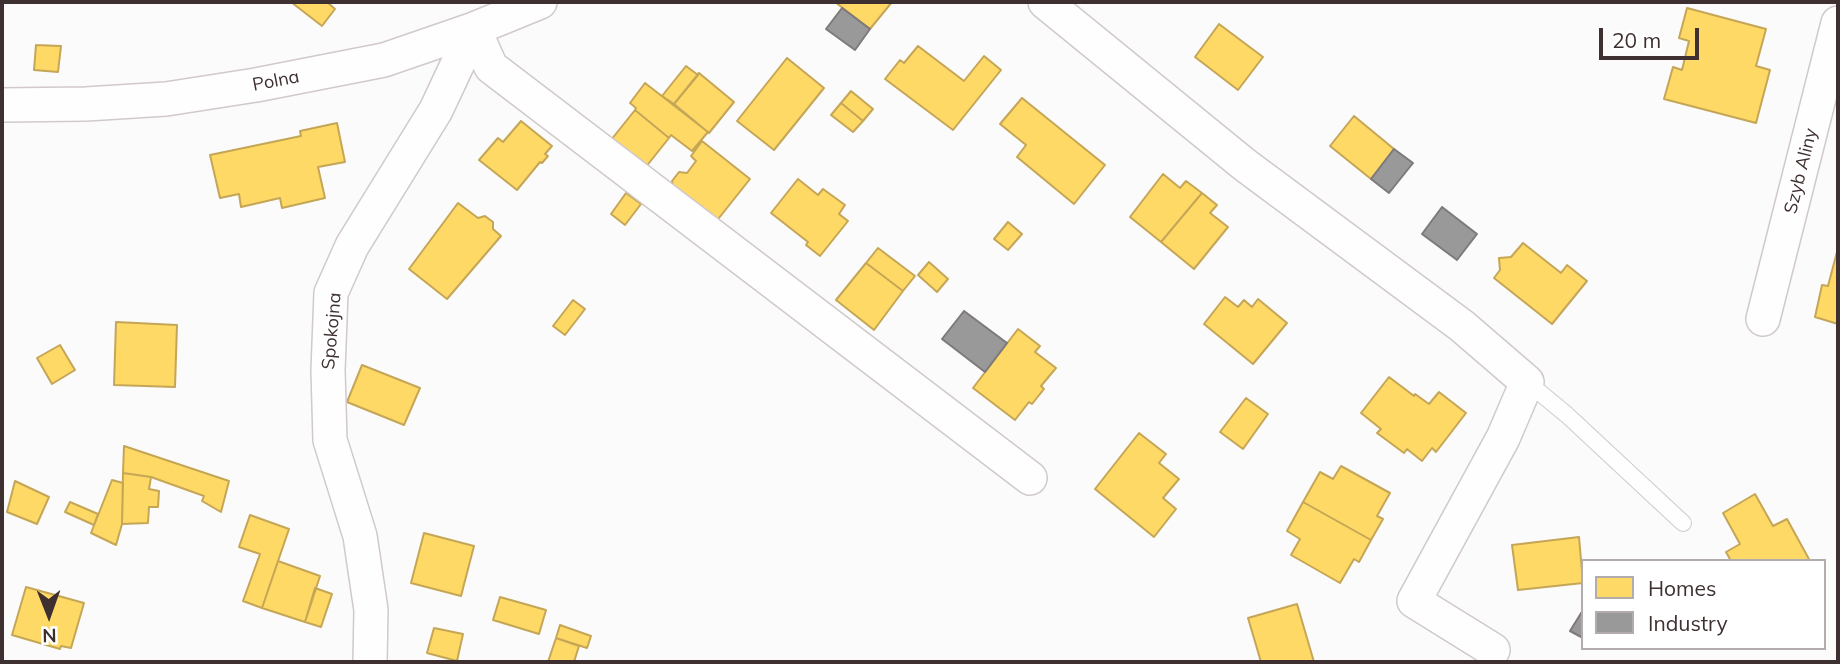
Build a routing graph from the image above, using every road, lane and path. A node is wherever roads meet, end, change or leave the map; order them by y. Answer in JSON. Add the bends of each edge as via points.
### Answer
{"nodes":[{"id":1,"x":540,"y":2,"type":"edge"},
{"id":2,"x":1045,"y":2,"type":"edge"},
{"id":3,"x":1838,"y":23,"type":"edge"},
{"id":4,"x":474,"y":29,"type":"junction"},
{"id":5,"x":2,"y":105,"type":"edge"},
{"id":6,"x":1763,"y":319,"type":"dead end"},
{"id":7,"x":1527,"y":382,"type":"junction"},
{"id":8,"x":1030,"y":478,"type":"dead end"},
{"id":9,"x":1683,"y":523,"type":"dead end"},
{"id":10,"x":1493,"y":650,"type":"dead end"},
{"id":11,"x":370,"y":662,"type":"edge"}],
"edges":[{"from":1,"to":4,"type":"street","name":"Polna"},
{"from":2,"to":7,"type":"street","via":[[1245,165],[1462,326]]},
{"from":3,"to":6,"type":"street","name":"Szyb Aliny"},
{"from":4,"to":5,"type":"street","name":"Polna","via":[[384,60],[243,88],[166,99]]},
{"from":4,"to":8,"type":"street","via":[[491,67]]},
{"from":4,"to":11,"type":"street","name":"Spokojna","via":[[436,110],[352,246],[331,293],[330,440],[360,536],[371,610]]},
{"from":7,"to":9,"type":"lane"},
{"from":7,"to":10,"type":"street","via":[[1503,438],[1414,601]]}]}
